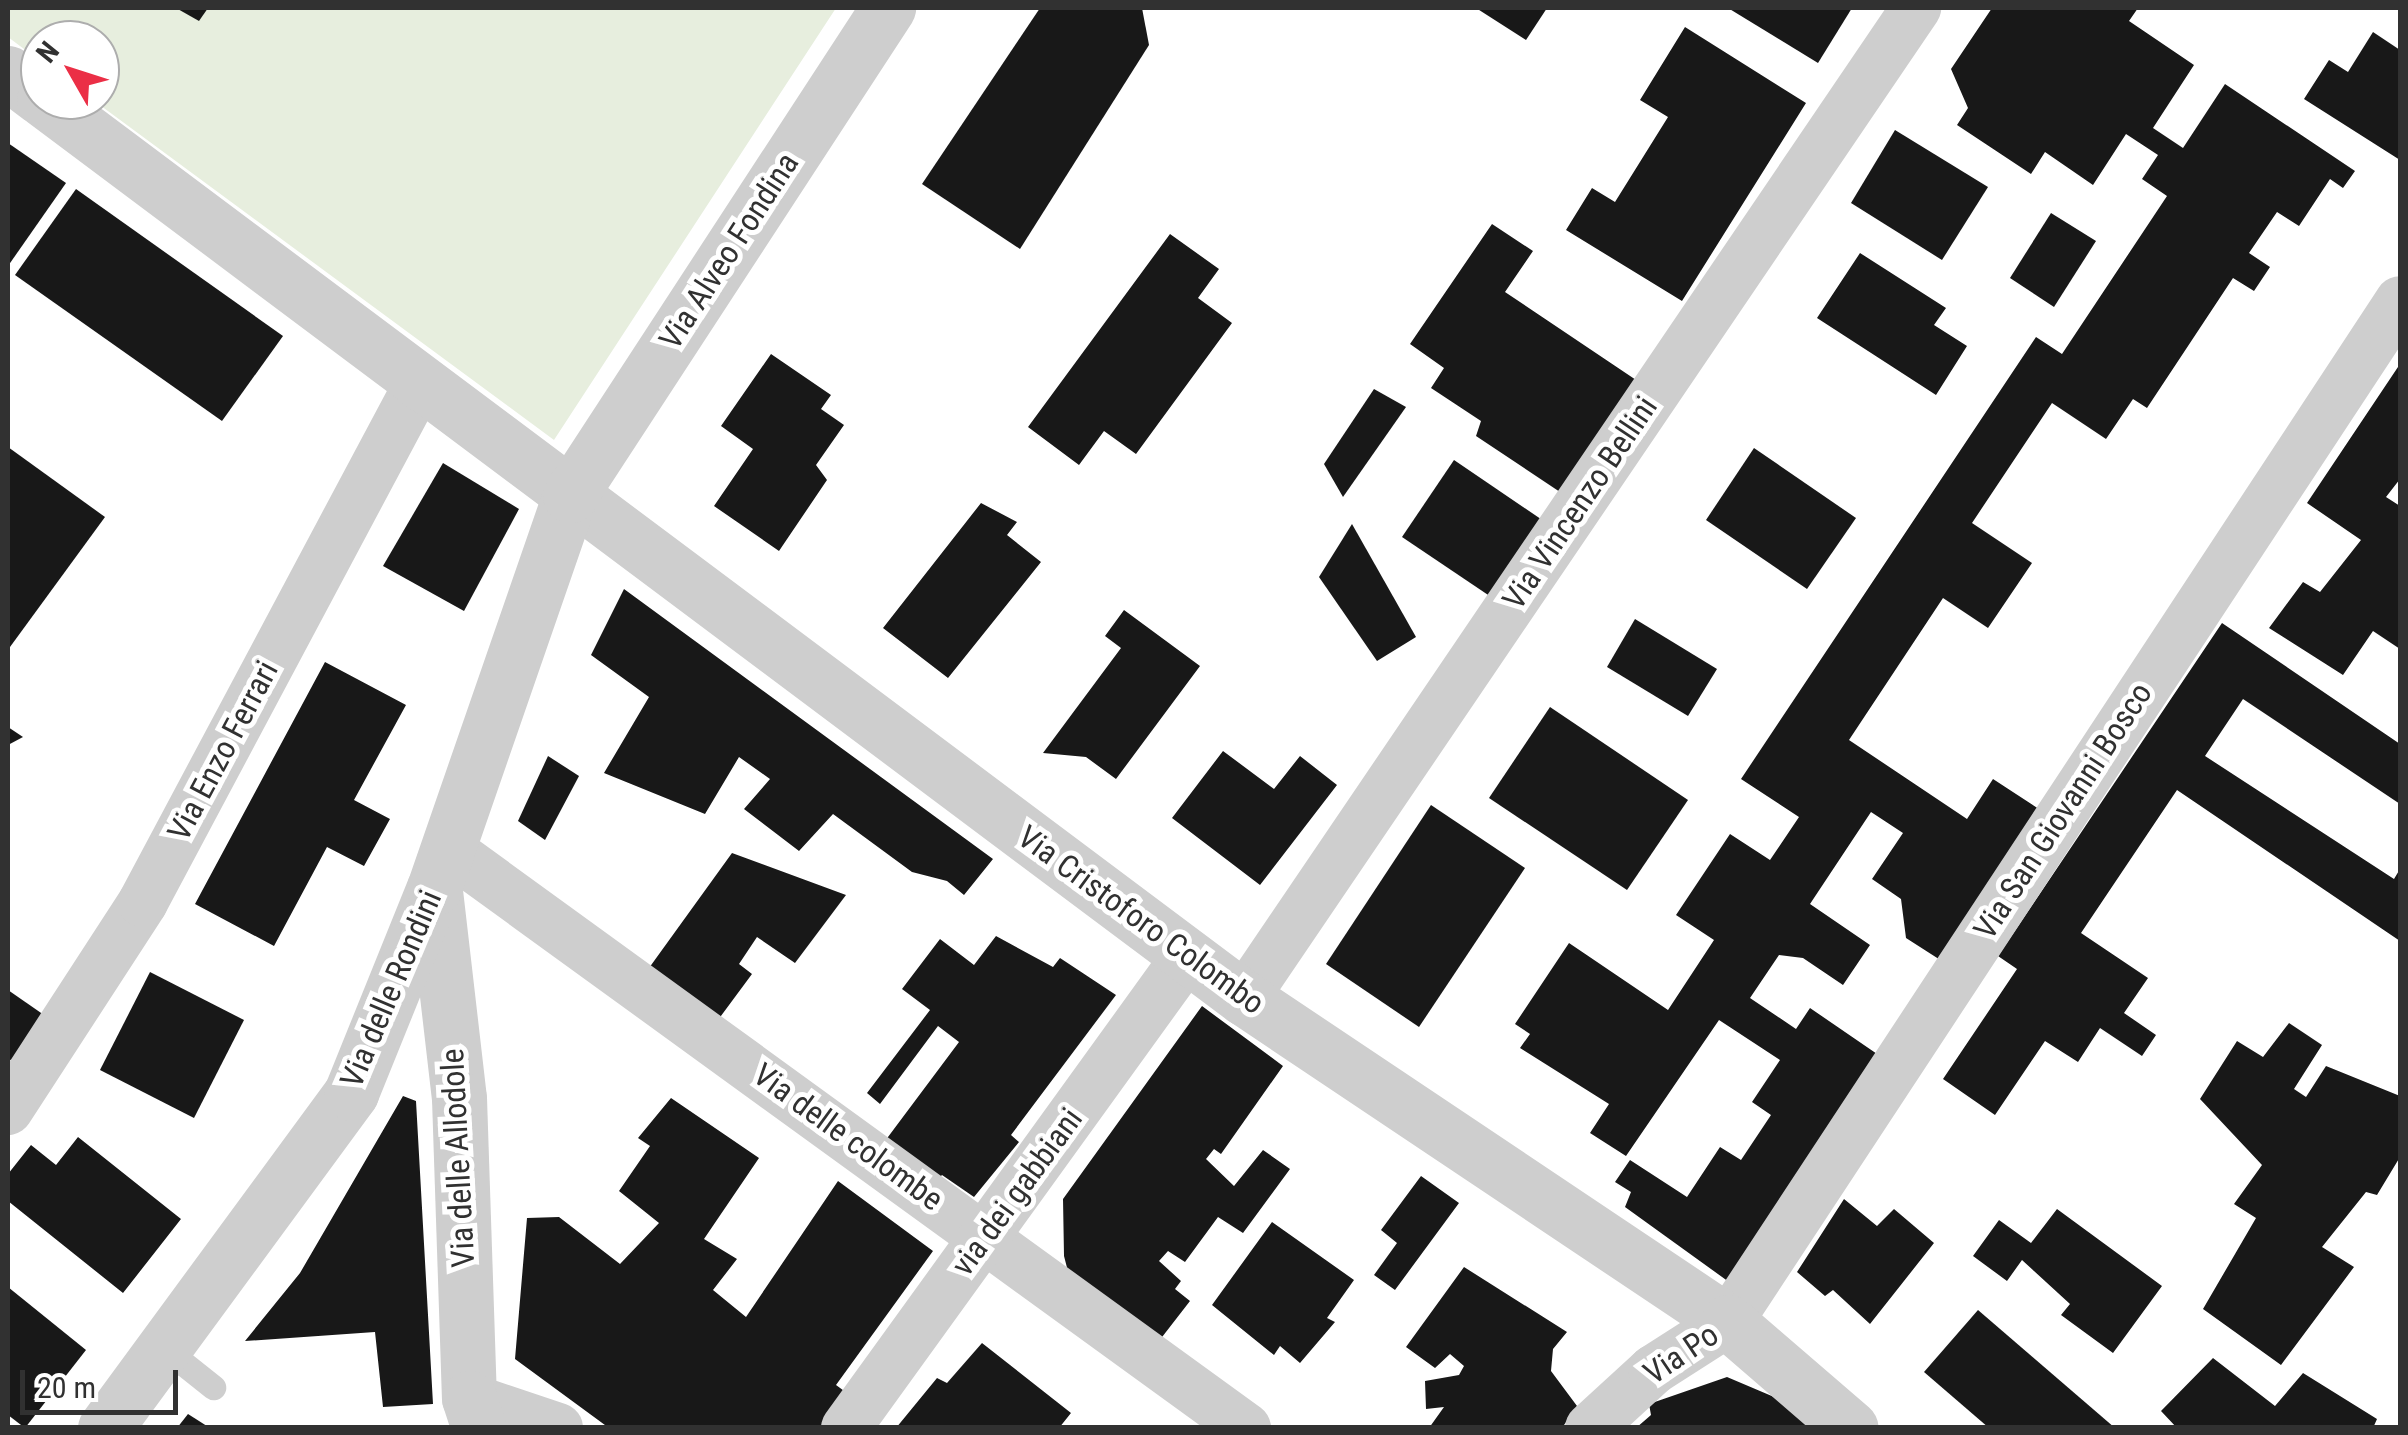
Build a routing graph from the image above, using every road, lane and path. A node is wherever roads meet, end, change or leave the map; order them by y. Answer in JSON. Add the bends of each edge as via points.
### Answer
{"nodes":[{"id":1,"x":888,"y":8,"type":"edge"},
{"id":2,"x":1916,"y":8,"type":"edge"},
{"id":3,"x":71,"y":120,"type":"edge"},
{"id":4,"x":2400,"y":301,"type":"edge"},
{"id":5,"x":420,"y":382,"type":"junction"},
{"id":6,"x":570,"y":495,"type":"junction"},
{"id":7,"x":441,"y":869,"type":"junction"},
{"id":8,"x":1187,"y":956,"type":"junction"},
{"id":9,"x":1244,"y":998,"type":"junction"},
{"id":10,"x":8,"y":1110,"type":"edge"},
{"id":11,"x":985,"y":1236,"type":"junction"},
{"id":12,"x":1728,"y":1322,"type":"junction"},
{"id":13,"x":164,"y":1348,"type":"junction"},
{"id":14,"x":214,"y":1386,"type":"dead end"},
{"id":15,"x":474,"y":1413,"type":"edge"},
{"id":16,"x":105,"y":1428,"type":"edge"},
{"id":17,"x":558,"y":1428,"type":"edge"},
{"id":18,"x":846,"y":1428,"type":"edge"},
{"id":19,"x":1246,"y":1428,"type":"edge"},
{"id":20,"x":1590,"y":1428,"type":"edge"},
{"id":21,"x":1851,"y":1428,"type":"edge"}],
"edges":[{"from":1,"to":6,"type":"street","name":"Via Alveo Fondina"},
{"from":2,"to":9,"type":"street","name":"Via Vincenzo Bellini"},
{"from":3,"to":5,"type":"street","name":"Via Cristoforo Colombo"},
{"from":4,"to":12,"type":"street","name":"Via San Giovanni Bosco"},
{"from":5,"to":6,"type":"street","name":"Via Cristoforo Colombo"},
{"from":5,"to":10,"type":"street","name":"Via Enzo Ferrari","via":[[143,902]]},
{"from":6,"to":7,"type":"street","name":"Via delle Rondini"},
{"from":6,"to":8,"type":"street","name":"Via Cristoforo Colombo"},
{"from":7,"to":11,"type":"street","name":"Via delle colombe"},
{"from":7,"to":13,"type":"street","name":"Via delle Rondini","via":[[351,1093]]},
{"from":7,"to":15,"type":"street","name":"Via delle Allodole"},
{"from":8,"to":9,"type":"street","name":"Via Cristoforo Colombo"},
{"from":8,"to":11,"type":"street","name":"via dei gabbiani"},
{"from":9,"to":12,"type":"street","name":"Via Cristoforo Colombo"},
{"from":11,"to":18,"type":"street","name":"via dei gabbiani"},
{"from":11,"to":19,"type":"street","name":"Via delle colombe"},
{"from":12,"to":20,"type":"street","name":"Via Po","via":[[1653,1370]]},
{"from":12,"to":21,"type":"street","name":"Via Cristoforo Colombo"},
{"from":13,"to":14,"type":"lane"},
{"from":13,"to":16,"type":"street","name":"Via delle Rondini"},
{"from":15,"to":17,"type":"street"}]}
